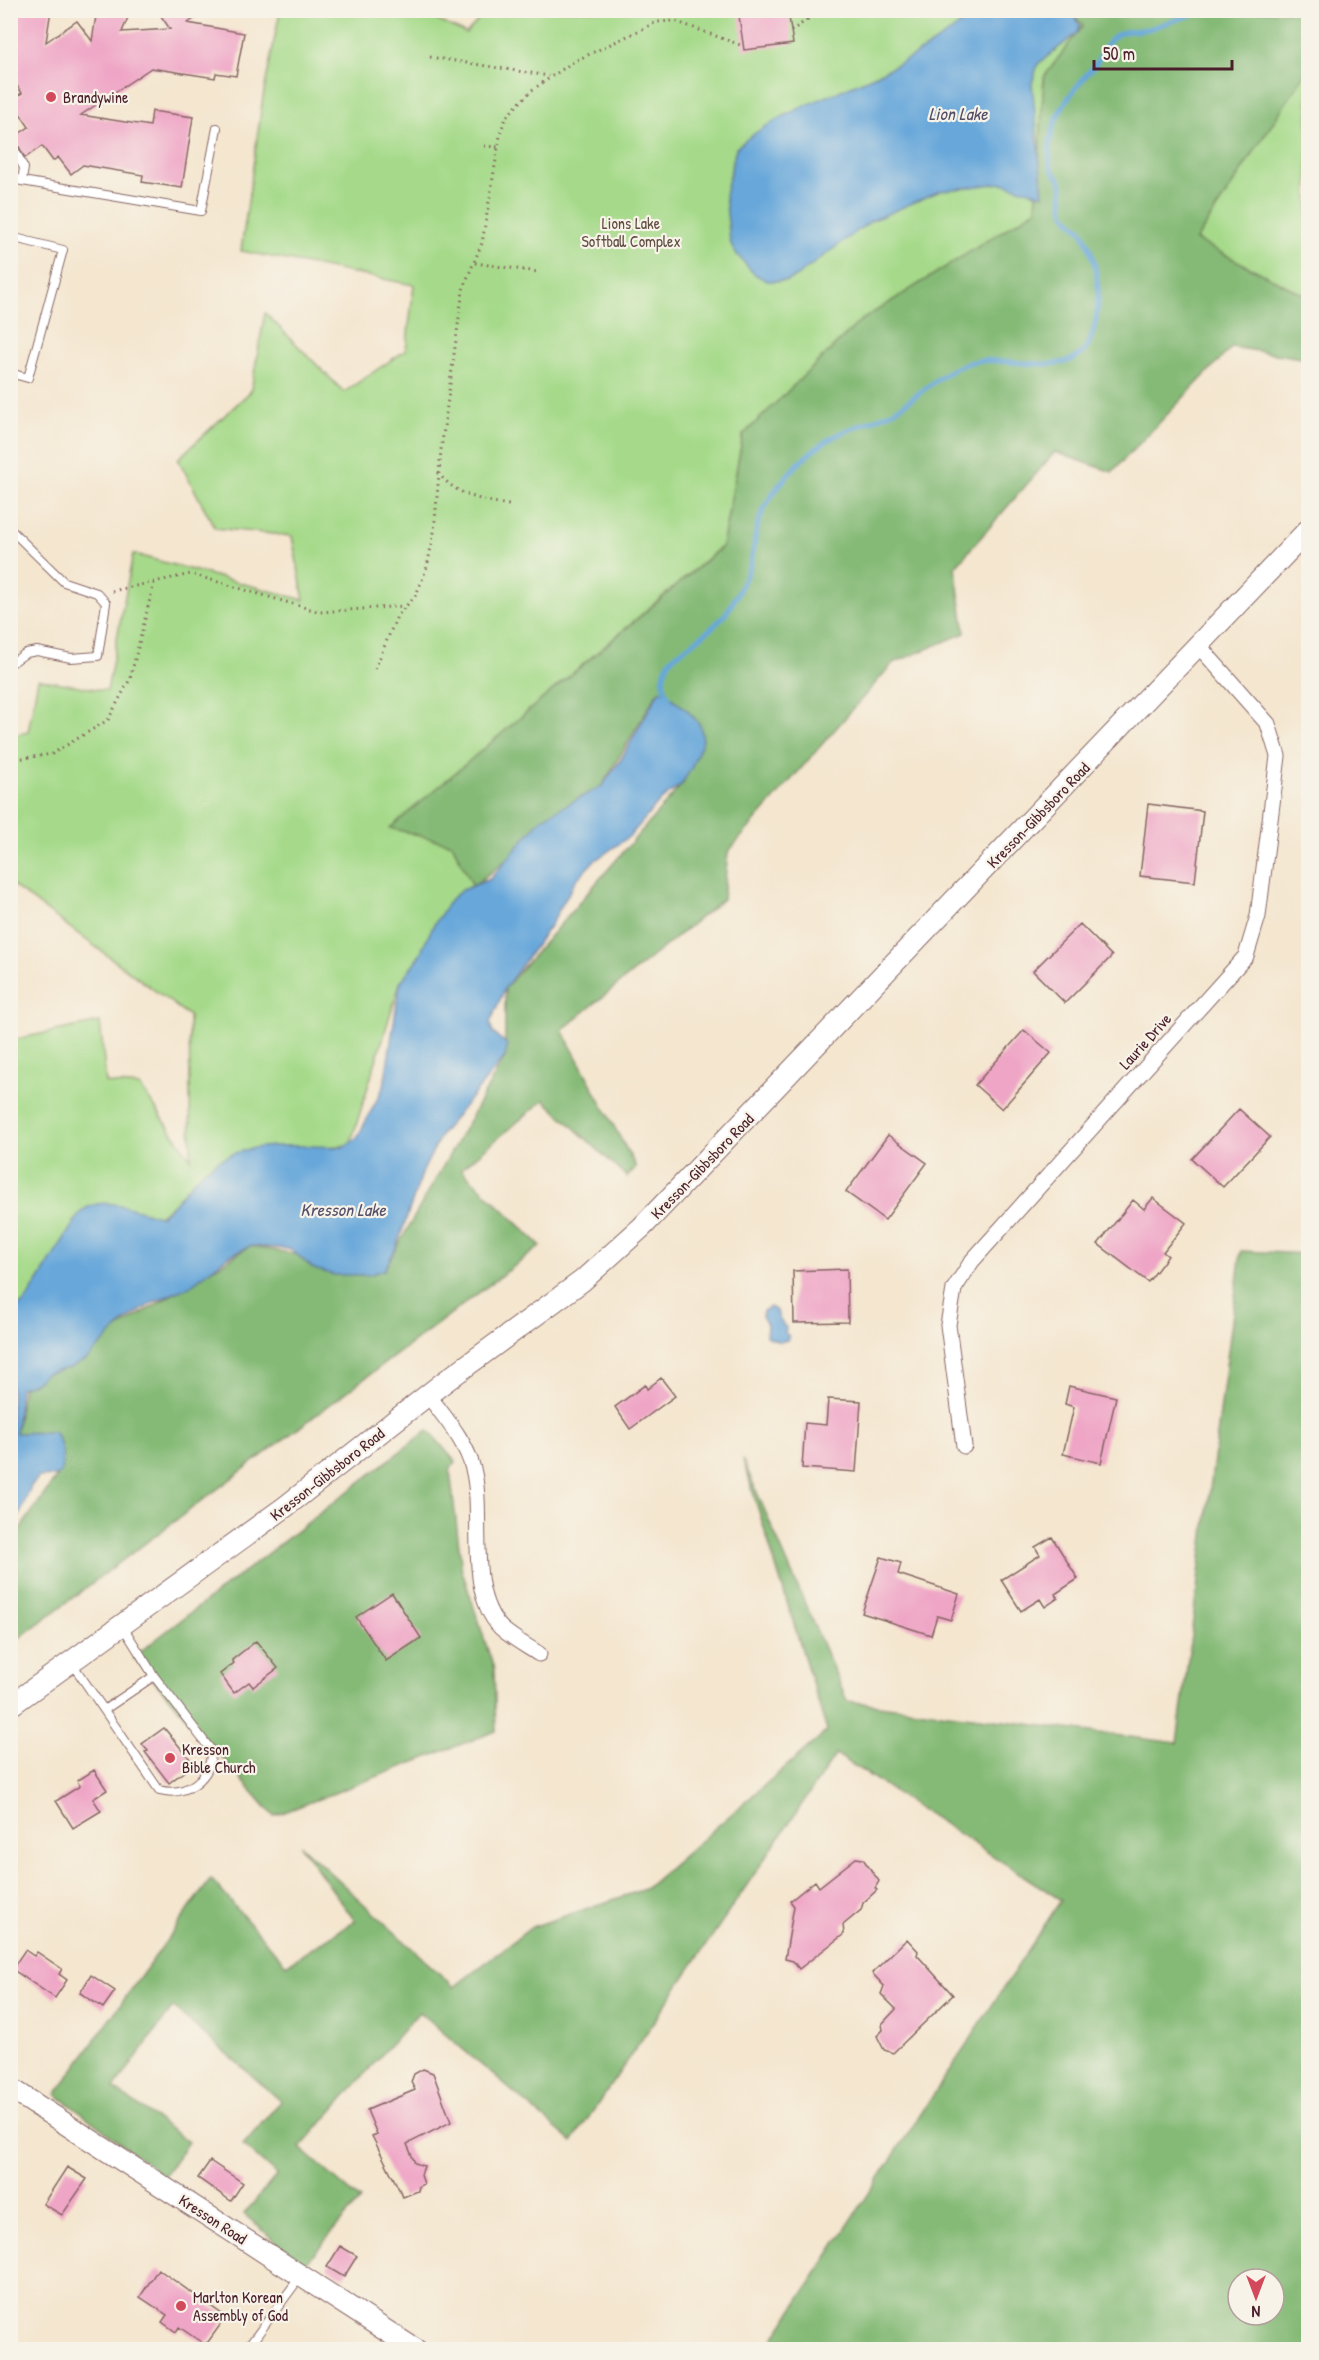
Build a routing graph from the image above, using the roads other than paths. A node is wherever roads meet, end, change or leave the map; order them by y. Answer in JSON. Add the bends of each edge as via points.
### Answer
{"nodes":[{"id":1,"x":217,"y":128,"type":"dead end"},
{"id":2,"x":10,"y":141,"type":"edge"},
{"id":3,"x":10,"y":179,"type":"edge"},
{"id":4,"x":22,"y":181,"type":"junction"},
{"id":5,"x":13,"y":237,"type":"edge"},
{"id":6,"x":10,"y":255,"type":"edge"},
{"id":7,"x":10,"y":373,"type":"edge"},
{"id":8,"x":10,"y":529,"type":"edge"},
{"id":9,"x":1308,"y":530,"type":"edge"},
{"id":10,"x":1199,"y":646,"type":"junction"},
{"id":11,"x":10,"y":664,"type":"edge"},
{"id":12,"x":428,"y":1395,"type":"junction"},
{"id":13,"x":964,"y":1446,"type":"dead end"},
{"id":14,"x":123,"y":1626,"type":"junction"},
{"id":15,"x":539,"y":1654,"type":"dead end"},
{"id":16,"x":71,"y":1662,"type":"junction"},
{"id":17,"x":154,"y":1676,"type":"junction"},
{"id":18,"x":10,"y":1706,"type":"edge"},
{"id":19,"x":104,"y":1710,"type":"junction"},
{"id":20,"x":10,"y":2088,"type":"edge"},
{"id":21,"x":300,"y":2276,"type":"junction"},
{"id":22,"x":246,"y":2349,"type":"edge"},
{"id":23,"x":416,"y":2349,"type":"edge"}],
"edges":[{"from":1,"to":4,"type":"lane","via":[[201,211]]},
{"from":2,"to":4,"type":"lane","via":[[24,168]]},
{"from":3,"to":4,"type":"lane"},
{"from":5,"to":6,"type":"lane"},
{"from":5,"to":7,"type":"lane","via":[[63,250],[28,378]]},
{"from":8,"to":11,"type":"lane","via":[[64,582],[97,593],[106,603],[98,656],[71,658],[37,651]]},
{"from":9,"to":10,"type":"street","name":"Kresson-Gibbsboro Road"},
{"from":10,"to":12,"type":"street","name":"Kresson-Gibbsboro Road","via":[[664,1206],[582,1281]]},
{"from":10,"to":13,"type":"street","name":"Laurie Drive","via":[[1268,724],[1278,756],[1258,916],[1246,956],[972,1261],[954,1289],[948,1325]]},
{"from":12,"to":14,"type":"street","name":"Kresson-Gibbsboro Road"},
{"from":12,"to":15,"type":"street","via":[[463,1443],[473,1467],[478,1496],[479,1570],[487,1603],[501,1628]]},
{"from":14,"to":16,"type":"street","name":"Kresson-Gibbsboro Road"},
{"from":14,"to":17,"type":"lane"},
{"from":16,"to":18,"type":"street","name":"Kresson-Gibbsboro Road"},
{"from":16,"to":19,"type":"lane"},
{"from":17,"to":19,"type":"lane"},
{"from":17,"to":19,"type":"lane","via":[[211,1750],[207,1770],[195,1785],[179,1792],[159,1790]]},
{"from":20,"to":21,"type":"street","name":"Kresson Road"},
{"from":21,"to":22,"type":"lane"},
{"from":21,"to":23,"type":"street","name":"Kresson Road"}]}
